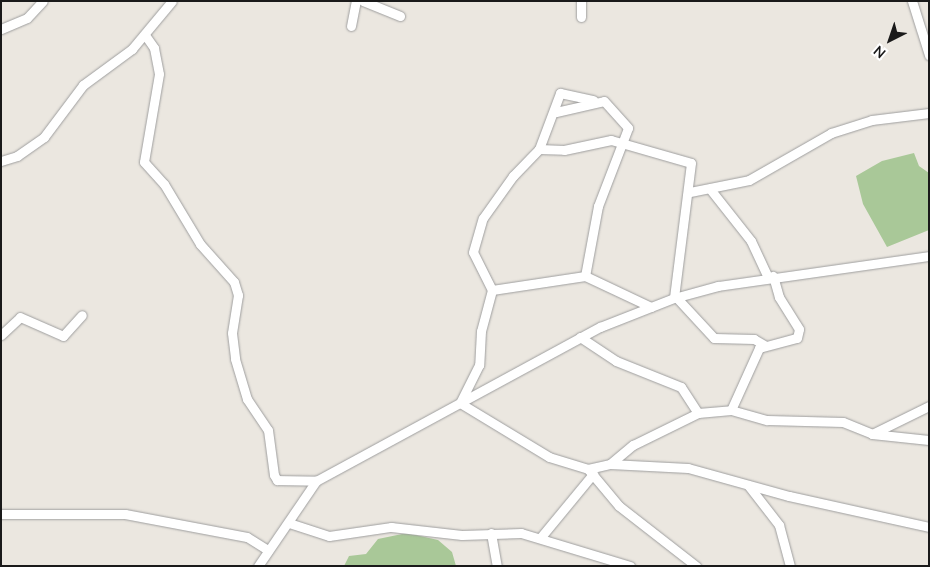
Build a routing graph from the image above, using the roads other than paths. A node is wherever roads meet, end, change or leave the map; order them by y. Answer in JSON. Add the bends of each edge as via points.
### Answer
{"nodes":[{"id":1,"x":43,"y":1,"type":"edge"},
{"id":2,"x":172,"y":1,"type":"edge"},
{"id":3,"x":356,"y":1,"type":"edge"},
{"id":4,"x":363,"y":1,"type":"edge"},
{"id":5,"x":581,"y":1,"type":"edge"},
{"id":6,"x":912,"y":1,"type":"edge"},
{"id":7,"x":400,"y":16,"type":"dead end"},
{"id":8,"x":580,"y":17,"type":"dead end"},
{"id":9,"x":351,"y":26,"type":"dead end"},
{"id":10,"x":1,"y":28,"type":"edge"},
{"id":11,"x":146,"y":35,"type":"junction"},
{"id":12,"x":929,"y":55,"type":"edge"},
{"id":13,"x":593,"y":100,"type":"junction"},
{"id":14,"x":556,"y":112,"type":"junction"},
{"id":15,"x":929,"y":113,"type":"edge"},
{"id":16,"x":622,"y":141,"type":"junction"},
{"id":17,"x":539,"y":149,"type":"junction"},
{"id":18,"x":1,"y":161,"type":"edge"},
{"id":19,"x":710,"y":190,"type":"junction"},
{"id":20,"x":690,"y":192,"type":"junction"},
{"id":21,"x":929,"y":256,"type":"edge"},
{"id":22,"x":585,"y":276,"type":"junction"},
{"id":23,"x":770,"y":277,"type":"junction"},
{"id":24,"x":492,"y":290,"type":"junction"},
{"id":25,"x":675,"y":297,"type":"junction"},
{"id":26,"x":651,"y":306,"type":"junction"},
{"id":27,"x":82,"y":315,"type":"dead end"},
{"id":28,"x":1,"y":335,"type":"edge"},
{"id":29,"x":580,"y":337,"type":"junction"},
{"id":30,"x":764,"y":345,"type":"junction"},
{"id":31,"x":460,"y":403,"type":"junction"},
{"id":32,"x":929,"y":406,"type":"edge"},
{"id":33,"x":731,"y":410,"type":"junction"},
{"id":34,"x":698,"y":413,"type":"junction"},
{"id":35,"x":872,"y":434,"type":"junction"},
{"id":36,"x":929,"y":440,"type":"edge"},
{"id":37,"x":610,"y":464,"type":"junction"},
{"id":38,"x":591,"y":472,"type":"junction"},
{"id":39,"x":316,"y":481,"type":"junction"},
{"id":40,"x":748,"y":485,"type":"junction"},
{"id":41,"x":1,"y":514,"type":"edge"},
{"id":42,"x":289,"y":523,"type":"junction"},
{"id":43,"x":929,"y":527,"type":"edge"},
{"id":44,"x":491,"y":533,"type":"junction"},
{"id":45,"x":541,"y":537,"type":"junction"},
{"id":46,"x":268,"y":550,"type":"junction"},
{"id":47,"x":258,"y":566,"type":"edge"},
{"id":48,"x":498,"y":566,"type":"edge"},
{"id":49,"x":630,"y":566,"type":"edge"},
{"id":50,"x":696,"y":566,"type":"edge"},
{"id":51,"x":790,"y":566,"type":"edge"}],
"edges":[{"from":1,"to":10,"type":"street","via":[[27,18]]},
{"from":2,"to":11,"type":"street"},
{"from":3,"to":9,"type":"street"},
{"from":4,"to":7,"type":"street"},
{"from":5,"to":8,"type":"street"},
{"from":6,"to":12,"type":"street"},
{"from":11,"to":18,"type":"street","via":[[83,85],[44,138],[17,156]]},
{"from":11,"to":39,"type":"street","via":[[154,48],[159,74],[144,162],[237,290],[233,349],[244,393],[268,430],[272,471],[276,480]]},
{"from":13,"to":14,"type":"street"},
{"from":13,"to":14,"type":"street","via":[[562,92]]},
{"from":13,"to":16,"type":"street","via":[[610,104],[626,125]]},
{"from":14,"to":17,"type":"street","via":[[543,131]]},
{"from":15,"to":19,"type":"street","via":[[877,119],[831,133],[749,180]]},
{"from":16,"to":17,"type":"street","via":[[590,141],[564,150]]},
{"from":16,"to":20,"type":"street","via":[[691,162]]},
{"from":16,"to":22,"type":"street","via":[[620,155],[598,206]]},
{"from":17,"to":24,"type":"street","via":[[498,195],[474,239],[474,258]]},
{"from":19,"to":20,"type":"street"},
{"from":19,"to":23,"type":"street","via":[[751,241]]},
{"from":20,"to":25,"type":"street"},
{"from":21,"to":23,"type":"street"},
{"from":22,"to":24,"type":"street"},
{"from":22,"to":26,"type":"street"},
{"from":23,"to":25,"type":"street"},
{"from":23,"to":30,"type":"street","via":[[799,333],[790,341]]},
{"from":24,"to":31,"type":"street","via":[[481,332],[479,365]]},
{"from":25,"to":26,"type":"street"},
{"from":25,"to":30,"type":"street","via":[[714,338],[754,339]]},
{"from":26,"to":29,"type":"street"},
{"from":27,"to":28,"type":"street","via":[[63,336],[20,317]]},
{"from":29,"to":31,"type":"street"},
{"from":29,"to":34,"type":"street","via":[[616,361],[681,387]]},
{"from":30,"to":33,"type":"street","via":[[755,354],[752,369]]},
{"from":31,"to":38,"type":"street","via":[[549,457]]},
{"from":31,"to":39,"type":"street"},
{"from":32,"to":35,"type":"street"},
{"from":33,"to":34,"type":"street"},
{"from":33,"to":35,"type":"street","via":[[768,420],[843,422]]},
{"from":34,"to":37,"type":"street","via":[[633,445]]},
{"from":35,"to":36,"type":"street"},
{"from":37,"to":38,"type":"street"},
{"from":37,"to":40,"type":"street","via":[[680,466]]},
{"from":38,"to":45,"type":"street"},
{"from":38,"to":50,"type":"street","via":[[619,506]]},
{"from":39,"to":42,"type":"street","via":[[301,498]]},
{"from":40,"to":43,"type":"street"},
{"from":40,"to":51,"type":"street","via":[[779,525]]},
{"from":41,"to":46,"type":"street","via":[[125,514],[246,537]]},
{"from":42,"to":44,"type":"street","via":[[329,536],[391,527],[458,535]]},
{"from":42,"to":46,"type":"street"},
{"from":44,"to":45,"type":"street"},
{"from":44,"to":48,"type":"street"},
{"from":45,"to":49,"type":"street","via":[[570,551],[608,556]]},
{"from":46,"to":47,"type":"street"}]}
